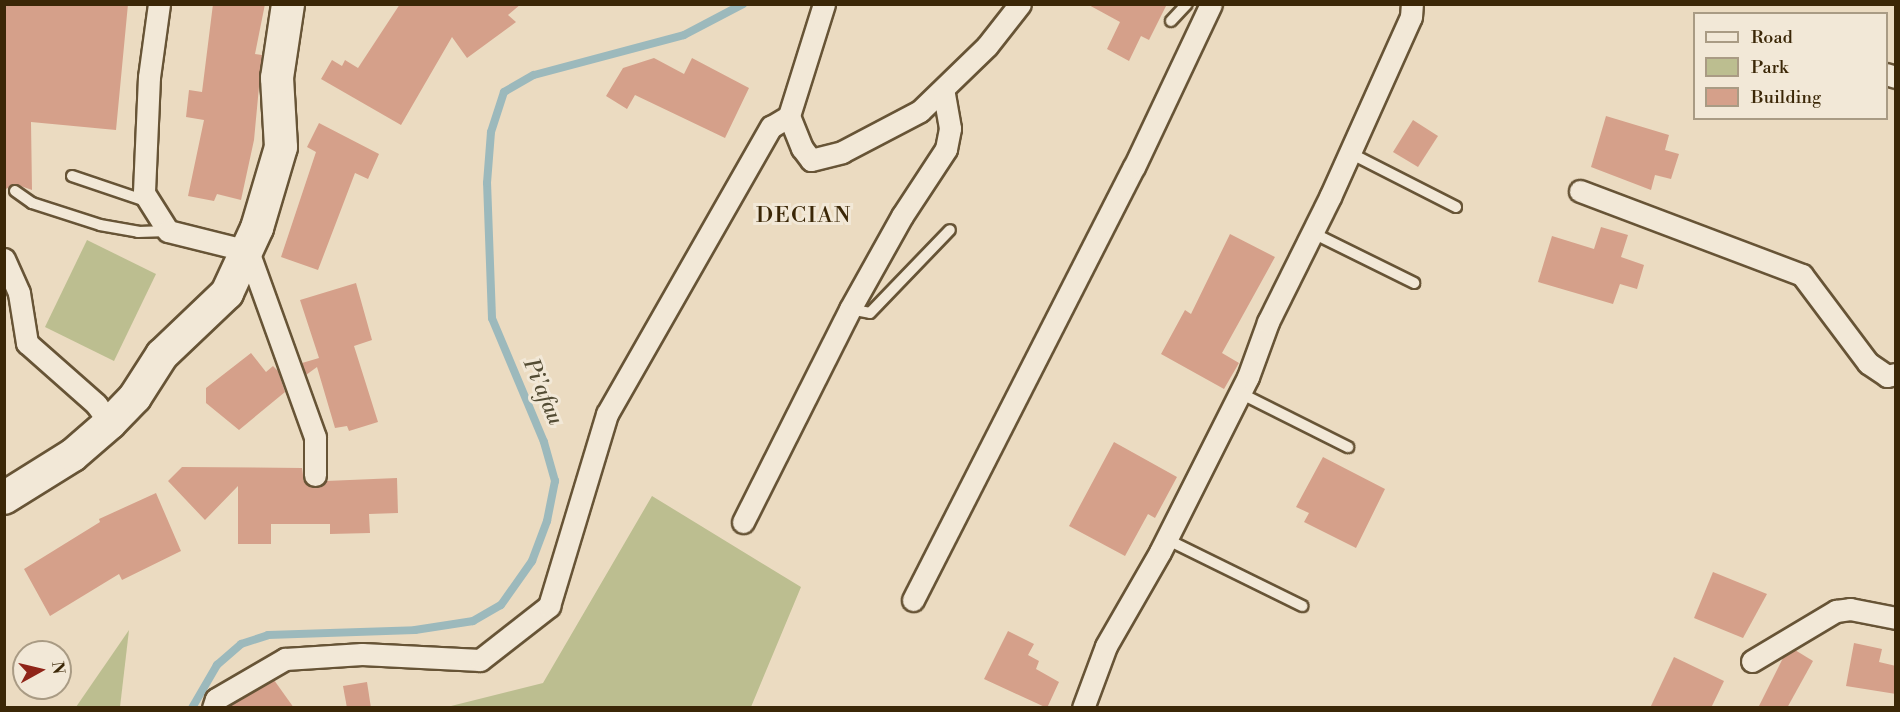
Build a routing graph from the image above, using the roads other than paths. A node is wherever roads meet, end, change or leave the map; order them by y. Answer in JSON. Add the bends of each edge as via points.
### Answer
{"nodes":[{"id":1,"x":159,"y":4,"type":"edge"},
{"id":2,"x":288,"y":4,"type":"edge"},
{"id":3,"x":824,"y":4,"type":"edge"},
{"id":4,"x":1020,"y":4,"type":"edge"},
{"id":5,"x":1187,"y":4,"type":"edge"},
{"id":6,"x":1211,"y":4,"type":"edge"},
{"id":7,"x":1412,"y":4,"type":"edge"},
{"id":8,"x":1172,"y":21,"type":"dead end"},
{"id":9,"x":943,"y":90,"type":"junction"},
{"id":10,"x":789,"y":116,"type":"junction"},
{"id":11,"x":1350,"y":153,"type":"junction"},
{"id":12,"x":72,"y":176,"type":"dead end"},
{"id":13,"x":15,"y":191,"type":"dead end"},
{"id":14,"x":1580,"y":191,"type":"dead end"},
{"id":15,"x":149,"y":202,"type":"junction"},
{"id":16,"x":1456,"y":207,"type":"dead end"},
{"id":17,"x":950,"y":230,"type":"dead end"},
{"id":18,"x":168,"y":231,"type":"junction"},
{"id":19,"x":1313,"y":233,"type":"junction"},
{"id":20,"x":248,"y":251,"type":"junction"},
{"id":21,"x":4,"y":259,"type":"edge"},
{"id":22,"x":1413,"y":283,"type":"dead end"},
{"id":23,"x":850,"y":309,"type":"junction"},
{"id":24,"x":1896,"y":374,"type":"edge"},
{"id":25,"x":1240,"y":393,"type":"junction"},
{"id":26,"x":110,"y":423,"type":"junction"},
{"id":27,"x":1348,"y":447,"type":"dead end"},
{"id":28,"x":315,"y":475,"type":"dead end"},
{"id":29,"x":4,"y":498,"type":"edge"},
{"id":30,"x":743,"y":522,"type":"dead end"},
{"id":31,"x":1166,"y":539,"type":"junction"},
{"id":32,"x":913,"y":600,"type":"dead end"},
{"id":33,"x":1302,"y":606,"type":"dead end"},
{"id":34,"x":1896,"y":618,"type":"edge"},
{"id":35,"x":1752,"y":661,"type":"dead end"},
{"id":36,"x":213,"y":708,"type":"edge"},
{"id":37,"x":1083,"y":708,"type":"edge"}],
"edges":[{"from":1,"to":15,"type":"street","via":[[145,125],[144,193]]},
{"from":2,"to":20,"type":"main road","via":[[278,78],[281,147]]},
{"from":3,"to":10,"type":"street"},
{"from":4,"to":9,"type":"street","via":[[987,46]]},
{"from":5,"to":8,"type":"lane"},
{"from":6,"to":32,"type":"street","via":[[1134,167]]},
{"from":7,"to":11,"type":"street","via":[[1410,17]]},
{"from":9,"to":10,"type":"street","via":[[911,116],[842,152],[811,160]]},
{"from":9,"to":23,"type":"street","via":[[950,128],[946,149],[902,216]]},
{"from":10,"to":36,"type":"street","via":[[771,127],[607,414],[549,606],[480,660],[362,654],[285,659],[216,699]]},
{"from":11,"to":16,"type":"lane"},
{"from":11,"to":19,"type":"street"},
{"from":12,"to":15,"type":"lane"},
{"from":13,"to":18,"type":"lane","via":[[32,203],[100,225],[138,232]]},
{"from":14,"to":24,"type":"street","via":[[1802,275],[1868,363],[1887,376]]},
{"from":15,"to":18,"type":"street"},
{"from":17,"to":23,"type":"lane","via":[[870,313]]},
{"from":18,"to":20,"type":"street"},
{"from":19,"to":22,"type":"lane"},
{"from":19,"to":25,"type":"street","via":[[1268,322]]},
{"from":20,"to":26,"type":"main road","via":[[227,293],[162,356],[135,397]]},
{"from":20,"to":28,"type":"street","via":[[315,437]]},
{"from":21,"to":26,"type":"street","via":[[19,293],[27,343],[96,404]]},
{"from":23,"to":30,"type":"street"},
{"from":25,"to":27,"type":"lane"},
{"from":25,"to":31,"type":"street"},
{"from":26,"to":29,"type":"main road","via":[[73,455]]},
{"from":31,"to":33,"type":"lane"},
{"from":31,"to":37,"type":"street","via":[[1106,646]]},
{"from":34,"to":35,"type":"street","via":[[1850,609],[1836,611]]}]}
